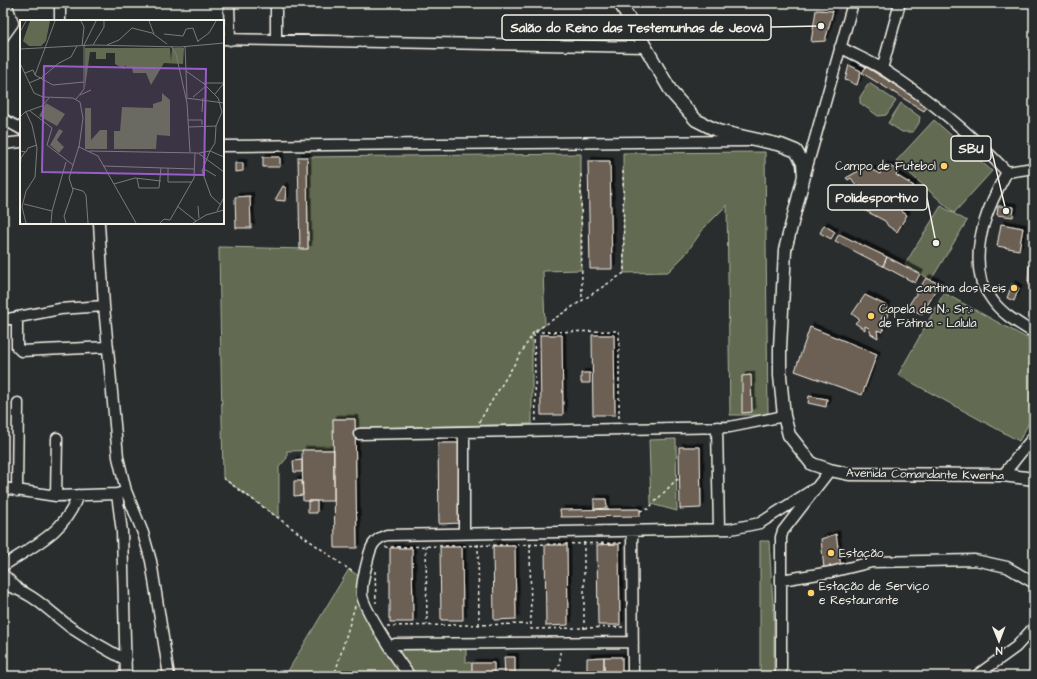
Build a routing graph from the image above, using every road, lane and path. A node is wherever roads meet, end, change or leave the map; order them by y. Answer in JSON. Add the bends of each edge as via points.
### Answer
{"nodes":[{"id":1,"x":6,"y":3,"type":"edge"},
{"id":2,"x":60,"y":3,"type":"edge"},
{"id":3,"x":229,"y":3,"type":"edge"},
{"id":4,"x":276,"y":3,"type":"edge"},
{"id":5,"x":620,"y":3,"type":"edge"},
{"id":6,"x":853,"y":3,"type":"edge"},
{"id":7,"x":900,"y":3,"type":"edge"},
{"id":8,"x":60,"y":20,"type":"edge"},
{"id":9,"x":3,"y":37,"type":"edge"},
{"id":10,"x":226,"y":40,"type":"edge"},
{"id":11,"x":276,"y":40,"type":"junction"},
{"id":12,"x":646,"y":47,"type":"junction"},
{"id":13,"x":840,"y":47,"type":"junction"},
{"id":14,"x":882,"y":69,"type":"junction"},
{"id":15,"x":3,"y":119,"type":"edge"},
{"id":16,"x":20,"y":128,"type":"edge"},
{"id":17,"x":759,"y":141,"type":"junction"},
{"id":18,"x":20,"y":142,"type":"edge"},
{"id":19,"x":3,"y":144,"type":"edge"},
{"id":20,"x":224,"y":146,"type":"edge"},
{"id":21,"x":623,"y":166,"type":"dead end"},
{"id":22,"x":1034,"y":168,"type":"edge"},
{"id":23,"x":1007,"y":172,"type":"junction"},
{"id":24,"x":581,"y":174,"type":"dead end"},
{"id":25,"x":804,"y":176,"type":"junction"},
{"id":26,"x":98,"y":224,"type":"edge"},
{"id":27,"x":582,"y":300,"type":"junction"},
{"id":28,"x":104,"y":306,"type":"junction"},
{"id":29,"x":17,"y":317,"type":"junction"},
{"id":30,"x":3,"y":320,"type":"edge"},
{"id":31,"x":534,"y":332,"type":"junction"},
{"id":32,"x":1034,"y":333,"type":"edge"},
{"id":33,"x":108,"y":347,"type":"junction"},
{"id":34,"x":18,"y":403,"type":"dead end"},
{"id":35,"x":784,"y":416,"type":"junction"},
{"id":36,"x":717,"y":427,"type":"junction"},
{"id":37,"x":620,"y":429,"type":"junction"},
{"id":38,"x":536,"y":431,"type":"junction"},
{"id":39,"x":464,"y":432,"type":"junction"},
{"id":40,"x":359,"y":434,"type":"dead end"},
{"id":41,"x":1034,"y":436,"type":"edge"},
{"id":42,"x":56,"y":438,"type":"dead end"},
{"id":43,"x":830,"y":470,"type":"junction"},
{"id":44,"x":1003,"y":475,"type":"junction"},
{"id":45,"x":223,"y":478,"type":"dead end"},
{"id":46,"x":680,"y":479,"type":"dead end"},
{"id":47,"x":1034,"y":479,"type":"edge"},
{"id":48,"x":818,"y":487,"type":"junction"},
{"id":49,"x":3,"y":488,"type":"edge"},
{"id":50,"x":16,"y":491,"type":"junction"},
{"id":51,"x":121,"y":493,"type":"junction"},
{"id":52,"x":78,"y":495,"type":"junction"},
{"id":53,"x":56,"y":496,"type":"junction"},
{"id":54,"x":640,"y":511,"type":"dead end"},
{"id":55,"x":719,"y":529,"type":"junction"},
{"id":56,"x":627,"y":531,"type":"junction"},
{"id":57,"x":584,"y":532,"type":"junction"},
{"id":58,"x":530,"y":533,"type":"junction"},
{"id":59,"x":464,"y":534,"type":"junction"},
{"id":60,"x":477,"y":534,"type":"junction"},
{"id":61,"x":426,"y":535,"type":"junction"},
{"id":62,"x":622,"y":542,"type":"junction"},
{"id":63,"x":584,"y":543,"type":"junction"},
{"id":64,"x":530,"y":544,"type":"junction"},
{"id":65,"x":478,"y":545,"type":"junction"},
{"id":66,"x":426,"y":546,"type":"junction"},
{"id":67,"x":381,"y":547,"type":"dead end"},
{"id":68,"x":622,"y":550,"type":"dead end"},
{"id":69,"x":375,"y":565,"type":"dead end"},
{"id":70,"x":3,"y":566,"type":"edge"},
{"id":71,"x":3,"y":574,"type":"edge"},
{"id":72,"x":363,"y":579,"type":"junction"},
{"id":73,"x":781,"y":580,"type":"junction"},
{"id":74,"x":1034,"y":583,"type":"edge"},
{"id":75,"x":3,"y":586,"type":"edge"},
{"id":76,"x":17,"y":588,"type":"junction"},
{"id":77,"x":357,"y":601,"type":"dead end"},
{"id":78,"x":376,"y":604,"type":"dead end"},
{"id":79,"x":623,"y":620,"type":"dead end"},
{"id":80,"x":479,"y":624,"type":"junction"},
{"id":81,"x":531,"y":624,"type":"junction"},
{"id":82,"x":427,"y":625,"type":"junction"},
{"id":83,"x":384,"y":626,"type":"dead end"},
{"id":84,"x":1034,"y":627,"type":"edge"},
{"id":85,"x":584,"y":628,"type":"junction"},
{"id":86,"x":560,"y":642,"type":"junction"},
{"id":87,"x":633,"y":642,"type":"junction"},
{"id":88,"x":395,"y":644,"type":"dead end"},
{"id":89,"x":126,"y":660,"type":"junction"},
{"id":90,"x":126,"y":676,"type":"edge"},
{"id":91,"x":169,"y":676,"type":"edge"},
{"id":92,"x":331,"y":676,"type":"edge"},
{"id":93,"x":410,"y":676,"type":"edge"},
{"id":94,"x":552,"y":676,"type":"edge"},
{"id":95,"x":633,"y":676,"type":"edge"},
{"id":96,"x":781,"y":676,"type":"edge"},
{"id":97,"x":976,"y":676,"type":"edge"}],
"edges":[{"from":1,"to":9,"type":"street","via":[[13,23]]},
{"from":2,"to":8,"type":"street"},
{"from":3,"to":10,"type":"street"},
{"from":4,"to":11,"type":"street"},
{"from":5,"to":12,"type":"main road","name":"Avenida Comandante Kwenha"},
{"from":6,"to":13,"type":"street"},
{"from":7,"to":14,"type":"street"},
{"from":10,"to":11,"type":"street"},
{"from":11,"to":12,"type":"street"},
{"from":12,"to":17,"type":"main road","name":"Avenida Comandante Kwenha","via":[[672,93],[696,120],[718,131]]},
{"from":13,"to":14,"type":"street"},
{"from":13,"to":25,"type":"street"},
{"from":14,"to":23,"type":"street","via":[[934,104]]},
{"from":15,"to":16,"type":"street"},
{"from":17,"to":20,"type":"street"},
{"from":17,"to":25,"type":"main road","name":"Avenida Comandante Kwenha","via":[[796,151],[803,163]]},
{"from":18,"to":19,"type":"street"},
{"from":21,"to":27,"type":"path","via":[[624,273]]},
{"from":22,"to":23,"type":"street"},
{"from":23,"to":32,"type":"street","via":[[997,189],[980,235],[981,280],[994,302],[1012,319]]},
{"from":24,"to":27,"type":"path"},
{"from":25,"to":35,"type":"main road","name":"Avenida Comandante Kwenha","via":[[785,250],[780,362]]},
{"from":26,"to":28,"type":"street"},
{"from":27,"to":31,"type":"path"},
{"from":28,"to":29,"type":"street","via":[[60,309]]},
{"from":28,"to":33,"type":"street"},
{"from":29,"to":30,"type":"street"},
{"from":29,"to":33,"type":"street","via":[[17,348],[21,351]]},
{"from":31,"to":37,"type":"path","via":[[619,331]]},
{"from":31,"to":38,"type":"path"},
{"from":31,"to":39,"type":"path","via":[[481,421]]},
{"from":33,"to":51,"type":"street"},
{"from":34,"to":50,"type":"street"},
{"from":35,"to":36,"type":"street","via":[[730,427]]},
{"from":35,"to":43,"type":"main road","name":"Avenida Comandante Kwenha","via":[[789,435],[800,451],[812,464]]},
{"from":36,"to":37,"type":"street"},
{"from":36,"to":55,"type":"street"},
{"from":37,"to":38,"type":"street"},
{"from":38,"to":39,"type":"street"},
{"from":39,"to":40,"type":"street"},
{"from":39,"to":59,"type":"street"},
{"from":41,"to":44,"type":"street"},
{"from":42,"to":53,"type":"street"},
{"from":43,"to":44,"type":"main road","name":"Avenida Comandante Kwenha","via":[[849,474]]},
{"from":43,"to":48,"type":"street"},
{"from":44,"to":47,"type":"main road","name":"Avenida Comandante Kwenha"},
{"from":45,"to":72,"type":"path"},
{"from":46,"to":54,"type":"path","via":[[676,480],[648,509]]},
{"from":48,"to":55,"type":"street","via":[[760,523]]},
{"from":48,"to":73,"type":"street","via":[[783,531]]},
{"from":49,"to":50,"type":"street"},
{"from":50,"to":53,"type":"street"},
{"from":51,"to":52,"type":"street"},
{"from":51,"to":89,"type":"street"},
{"from":51,"to":91,"type":"street","via":[[143,533],[151,561]]},
{"from":52,"to":53,"type":"street"},
{"from":52,"to":70,"type":"street","via":[[73,511],[65,522]]},
{"from":55,"to":56,"type":"street"},
{"from":56,"to":57,"type":"street"},
{"from":56,"to":62,"type":"path"},
{"from":56,"to":87,"type":"street"},
{"from":57,"to":58,"type":"street"},
{"from":57,"to":63,"type":"path"},
{"from":58,"to":60,"type":"street"},
{"from":58,"to":64,"type":"path"},
{"from":59,"to":60,"type":"street"},
{"from":59,"to":61,"type":"street"},
{"from":60,"to":65,"type":"path"},
{"from":61,"to":66,"type":"path"},
{"from":61,"to":72,"type":"street","via":[[387,535],[378,538],[370,549]]},
{"from":62,"to":63,"type":"path"},
{"from":62,"to":68,"type":"path"},
{"from":63,"to":64,"type":"path"},
{"from":63,"to":85,"type":"path"},
{"from":64,"to":65,"type":"path"},
{"from":64,"to":81,"type":"path"},
{"from":65,"to":66,"type":"path"},
{"from":65,"to":80,"type":"path"},
{"from":66,"to":67,"type":"path"},
{"from":66,"to":82,"type":"path"},
{"from":69,"to":78,"type":"path"},
{"from":71,"to":76,"type":"street"},
{"from":72,"to":93,"type":"street","via":[[364,603],[401,666]]},
{"from":73,"to":74,"type":"street","via":[[872,562],[975,560],[1007,567]]},
{"from":73,"to":96,"type":"street"},
{"from":75,"to":76,"type":"street"},
{"from":76,"to":89,"type":"street","via":[[70,627]]},
{"from":77,"to":92,"type":"path","via":[[338,663]]},
{"from":79,"to":85,"type":"path","via":[[623,628]]},
{"from":80,"to":81,"type":"path"},
{"from":80,"to":82,"type":"path"},
{"from":81,"to":85,"type":"path","via":[[531,629]]},
{"from":82,"to":83,"type":"path"},
{"from":84,"to":97,"type":"street","via":[[1016,647]]},
{"from":86,"to":87,"type":"street"},
{"from":86,"to":88,"type":"street"},
{"from":86,"to":94,"type":"path","via":[[560,664]]},
{"from":87,"to":95,"type":"street"},
{"from":89,"to":90,"type":"street"}]}
